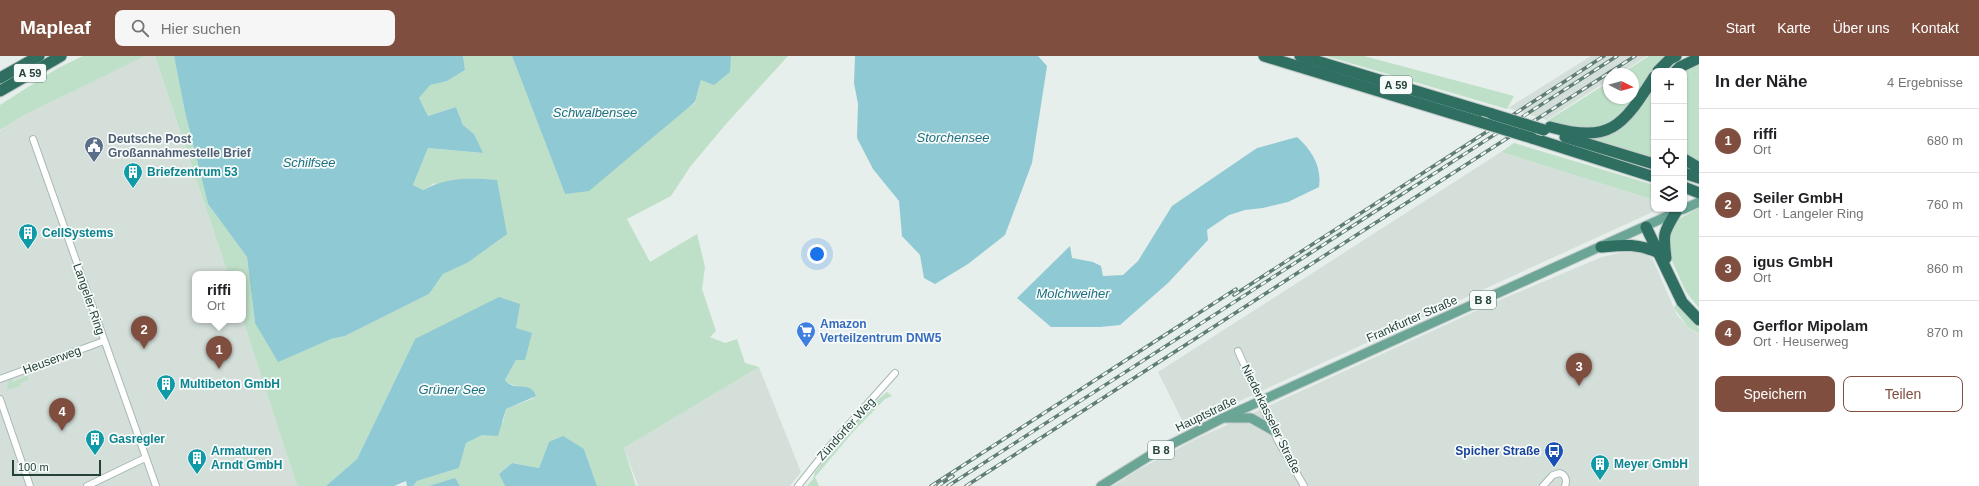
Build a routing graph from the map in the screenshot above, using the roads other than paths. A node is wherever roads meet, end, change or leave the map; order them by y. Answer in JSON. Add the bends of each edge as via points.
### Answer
{"nodes":[{"id":1,"x":39,"y":56,"type":"edge"},
{"id":2,"x":61,"y":56,"type":"edge"},
{"id":3,"x":1264,"y":56,"type":"edge"},
{"id":4,"x":1300,"y":56,"type":"edge"},
{"id":5,"x":1676,"y":56,"type":"edge"},
{"id":6,"x":1699,"y":58,"type":"edge"},
{"id":7,"x":1661,"y":68,"type":"edge"},
{"id":8,"x":1679,"y":68,"type":"edge"},
{"id":9,"x":0,"y":78,"type":"edge"},
{"id":10,"x":1651,"y":81,"type":"edge"},
{"id":11,"x":0,"y":91,"type":"edge"},
{"id":12,"x":1547,"y":128,"type":"junction"},
{"id":13,"x":33,"y":139,"type":"dead end"},
{"id":14,"x":1687,"y":161,"type":"edge"},
{"id":15,"x":1651,"y":163,"type":"edge"},
{"id":16,"x":1699,"y":168,"type":"edge"},
{"id":17,"x":1687,"y":174,"type":"edge"},
{"id":18,"x":1651,"y":176,"type":"edge"},
{"id":19,"x":1699,"y":178,"type":"edge"},
{"id":20,"x":1687,"y":188,"type":"edge"},
{"id":21,"x":1699,"y":192,"type":"edge"},
{"id":22,"x":1699,"y":202,"type":"edge"},
{"id":23,"x":1687,"y":207,"type":"edge"},
{"id":24,"x":1677,"y":212,"type":"edge"},
{"id":25,"x":1679,"y":212,"type":"edge"},
{"id":26,"x":1649,"y":226,"type":"junction"},
{"id":27,"x":1601,"y":247,"type":"junction"},
{"id":28,"x":1663,"y":256,"type":"junction"},
{"id":29,"x":1699,"y":311,"type":"edge"},
{"id":30,"x":1699,"y":320,"type":"edge"},
{"id":31,"x":104,"y":341,"type":"junction"},
{"id":32,"x":1238,"y":351,"type":"dead end"},
{"id":33,"x":895,"y":373,"type":"dead end"},
{"id":34,"x":0,"y":379,"type":"edge"},
{"id":35,"x":0,"y":399,"type":"edge"},
{"id":36,"x":1260,"y":401,"type":"junction"},
{"id":37,"x":1223,"y":418,"type":"junction"},
{"id":38,"x":1274,"y":431,"type":"junction"},
{"id":39,"x":145,"y":458,"type":"junction"},
{"id":40,"x":30,"y":486,"type":"edge"},
{"id":41,"x":87,"y":486,"type":"edge"},
{"id":42,"x":156,"y":486,"type":"edge"},
{"id":43,"x":798,"y":486,"type":"edge"},
{"id":44,"x":1100,"y":486,"type":"edge"},
{"id":45,"x":1304,"y":486,"type":"edge"},
{"id":46,"x":1543,"y":486,"type":"edge"},
{"id":47,"x":1565,"y":486,"type":"edge"}],
"edges":[{"from":1,"to":9,"type":"highway","number":"A 59"},
{"from":2,"to":11,"type":"highway","number":"A 59"},
{"from":3,"to":18,"type":"highway","number":"A 59","bridge":true},
{"from":4,"to":12,"type":"highway","number":"A 59","bridge":true,"via":[[1514,121]]},
{"from":5,"to":7,"type":"highway"},
{"from":6,"to":8,"type":"highway"},
{"from":10,"to":12,"type":"highway","number":"A 59","via":[[1626,117],[1617,125],[1593,133]]},
{"from":12,"to":15,"type":"highway","number":"A 59"},
{"from":13,"to":31,"type":"street","name":"Langeler Ring"},
{"from":14,"to":16,"type":"highway"},
{"from":17,"to":19,"type":"highway"},
{"from":20,"to":21,"type":"highway"},
{"from":22,"to":23,"type":"main road","name":"Frankfurter Straße","number":"B 8"},
{"from":24,"to":26,"type":"main road","name":"Frankfurter Straße","number":"B 8"},
{"from":25,"to":28,"type":"highway","via":[[1666,229]]},
{"from":26,"to":27,"type":"main road","name":"Frankfurter Straße","number":"B 8"},
{"from":26,"to":28,"type":"highway"},
{"from":27,"to":28,"type":"highway","via":[[1634,245],[1645,247]]},
{"from":27,"to":36,"type":"main road","name":"Frankfurter Straße","number":"B 8"},
{"from":28,"to":29,"type":"highway","via":[[1684,295]]},
{"from":28,"to":30,"type":"highway","via":[[1682,302]]},
{"from":31,"to":34,"type":"street","name":"Heuserweg"},
{"from":31,"to":39,"type":"street","name":"Langeler Ring"},
{"from":32,"to":36,"type":"street","name":"Niederkasseler Straße"},
{"from":33,"to":43,"type":"street","name":"Zündorfer Weg"},
{"from":35,"to":40,"type":"street"},
{"from":36,"to":37,"type":"main road","name":"Hauptstraße","number":"B 8"},
{"from":36,"to":38,"type":"street","name":"Niederkasseler Straße"},
{"from":37,"to":38,"type":"main road","via":[[1251,418]]},
{"from":37,"to":44,"type":"main road","name":"Hauptstraße","number":"B 8","via":[[1154,453]]},
{"from":38,"to":45,"type":"street","name":"Niederkasseler Straße"},
{"from":39,"to":41,"type":"street"},
{"from":39,"to":42,"type":"street","name":"Langeler Ring"},
{"from":46,"to":47,"type":"street","via":[[1553,475],[1560,473],[1566,481]]}]}
